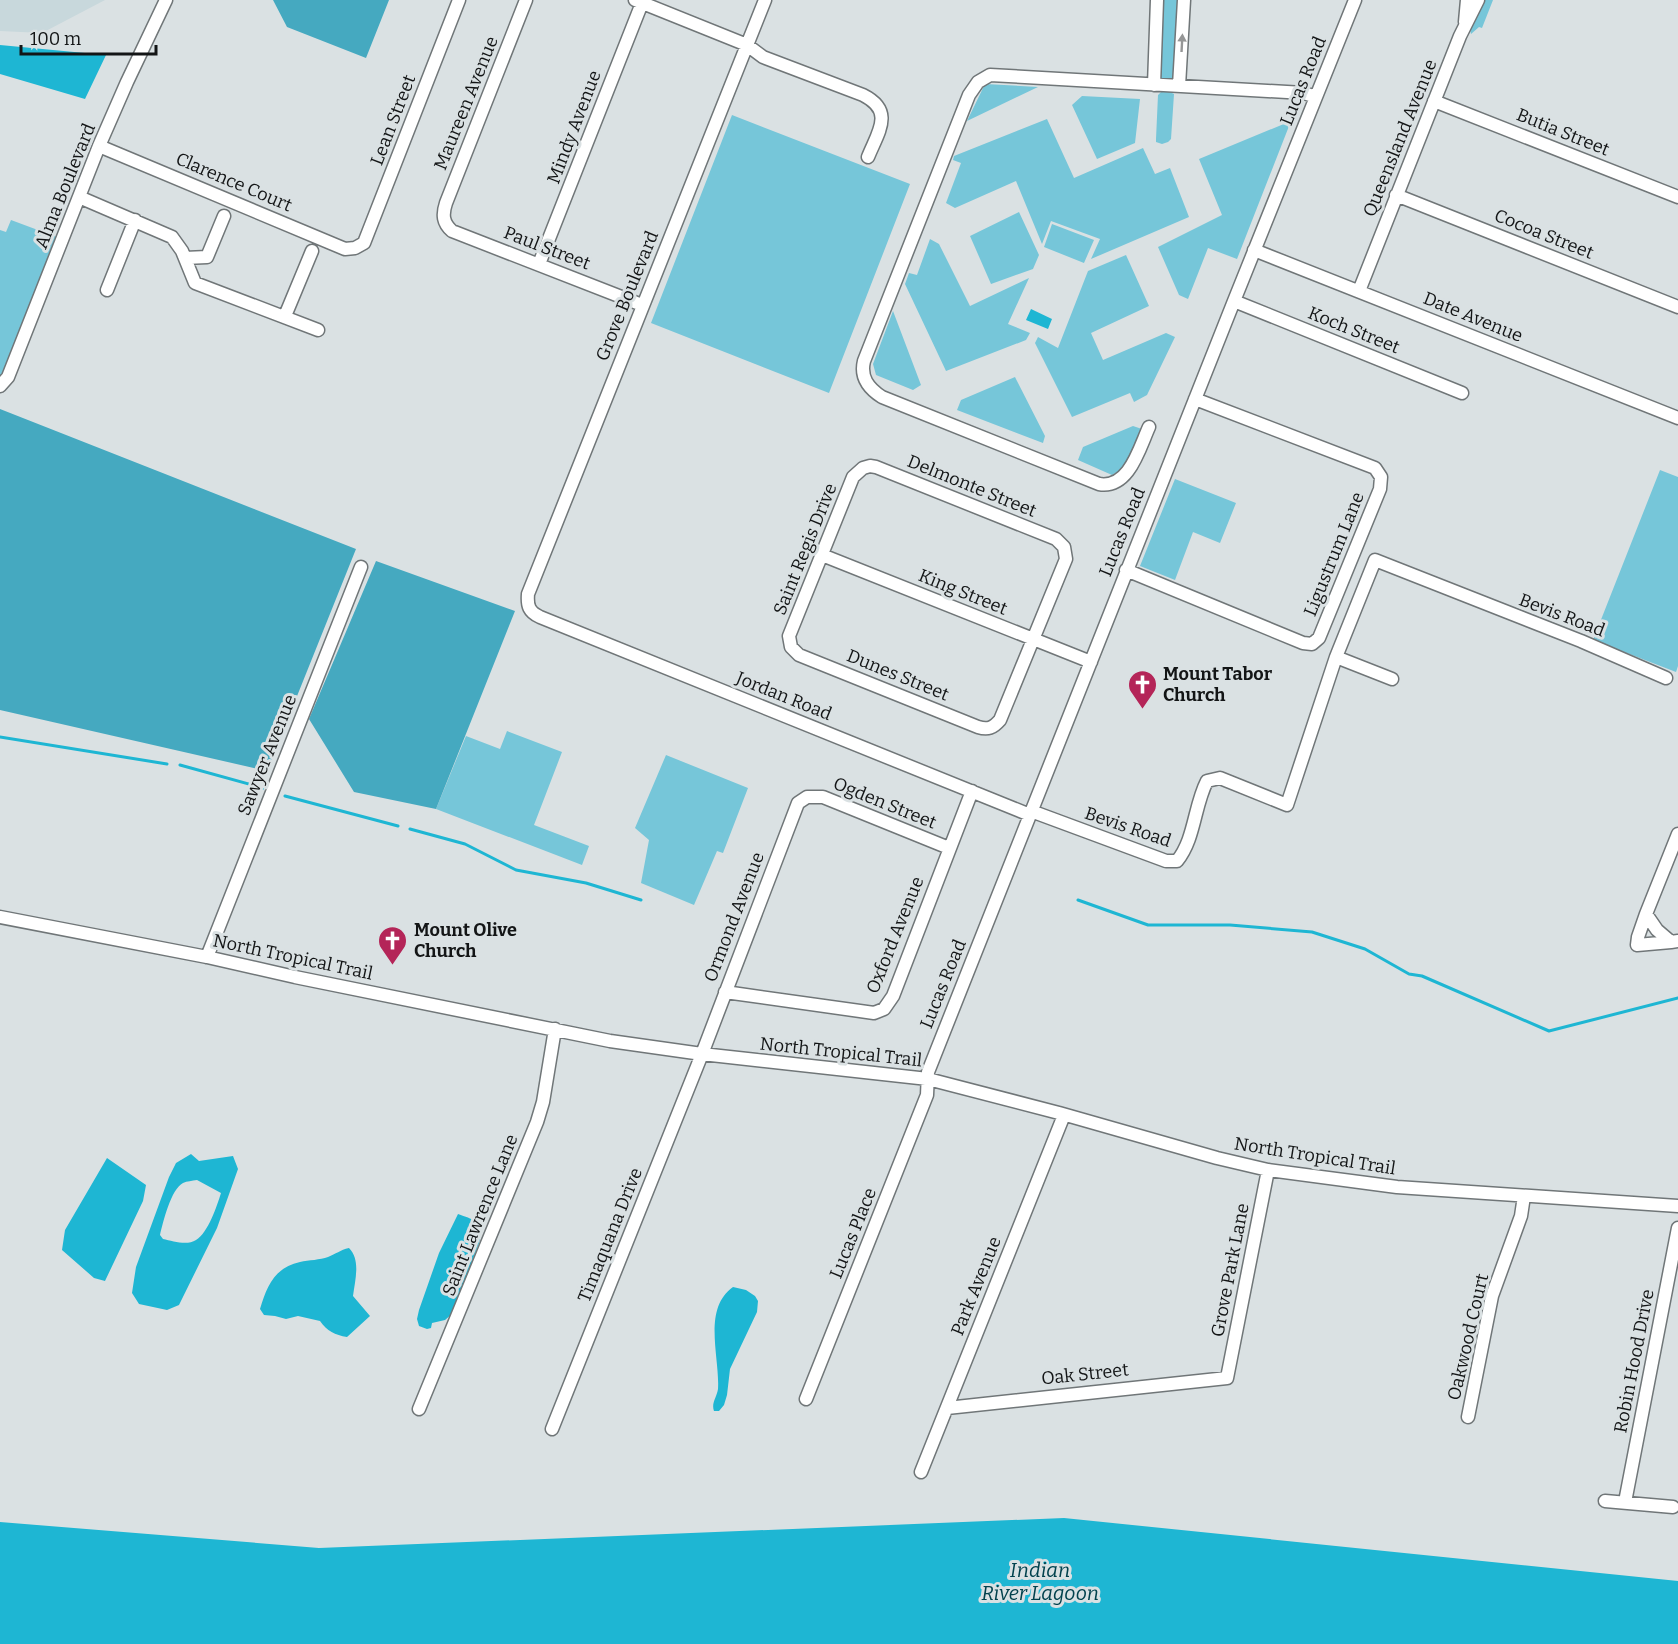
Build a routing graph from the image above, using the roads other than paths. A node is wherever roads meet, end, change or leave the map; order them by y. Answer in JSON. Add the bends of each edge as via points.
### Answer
{"nodes":[{"id":1,"x":166,"y":0,"type":"edge"},
{"id":2,"x":459,"y":0,"type":"edge"},
{"id":3,"x":526,"y":0,"type":"edge"},
{"id":4,"x":765,"y":0,"type":"edge"},
{"id":5,"x":1157,"y":0,"type":"edge"},
{"id":6,"x":1184,"y":0,"type":"edge"},
{"id":7,"x":1355,"y":0,"type":"edge"},
{"id":8,"x":1467,"y":0,"type":"edge"},
{"id":9,"x":1478,"y":0,"type":"edge"},
{"id":10,"x":638,"y":1,"type":"edge"},
{"id":11,"x":1464,"y":26,"type":"junction"},
{"id":12,"x":747,"y":45,"type":"junction"},
{"id":13,"x":1154,"y":85,"type":"junction"},
{"id":14,"x":1179,"y":86,"type":"junction"},
{"id":15,"x":1316,"y":97,"type":"junction"},
{"id":16,"x":1434,"y":100,"type":"junction"},
{"id":17,"x":99,"y":146,"type":"junction"},
{"id":18,"x":868,"y":157,"type":"dead end"},
{"id":19,"x":1396,"y":195,"type":"junction"},
{"id":20,"x":79,"y":197,"type":"junction"},
{"id":21,"x":1678,"y":197,"type":"edge"},
{"id":22,"x":224,"y":216,"type":"dead end"},
{"id":23,"x":444,"y":219,"type":"joint"},
{"id":24,"x":135,"y":220,"type":"junction"},
{"id":25,"x":355,"y":248,"type":"joint"},
{"id":26,"x":1254,"y":250,"type":"junction"},
{"id":27,"x":312,"y":251,"type":"dead end"},
{"id":28,"x":185,"y":258,"type":"junction"},
{"id":29,"x":538,"y":264,"type":"junction"},
{"id":30,"x":107,"y":290,"type":"dead end"},
{"id":31,"x":1359,"y":291,"type":"junction"},
{"id":32,"x":1233,"y":301,"type":"junction"},
{"id":33,"x":642,"y":305,"type":"junction"},
{"id":34,"x":1678,"y":307,"type":"edge"},
{"id":35,"x":285,"y":316,"type":"junction"},
{"id":36,"x":318,"y":330,"type":"dead end"},
{"id":37,"x":0,"y":386,"type":"edge"},
{"id":38,"x":1462,"y":393,"type":"dead end"},
{"id":39,"x":1195,"y":399,"type":"junction"},
{"id":40,"x":1678,"y":418,"type":"edge"},
{"id":41,"x":1149,"y":427,"type":"dead end"},
{"id":42,"x":863,"y":468,"type":"joint"},
{"id":43,"x":822,"y":555,"type":"junction"},
{"id":44,"x":361,"y":567,"type":"dead end"},
{"id":45,"x":1126,"y":570,"type":"junction"},
{"id":46,"x":528,"y":607,"type":"joint"},
{"id":47,"x":1033,"y":639,"type":"junction"},
{"id":48,"x":791,"y":647,"type":"joint"},
{"id":49,"x":1336,"y":657,"type":"junction"},
{"id":50,"x":1091,"y":662,"type":"junction"},
{"id":51,"x":1666,"y":678,"type":"dead end"},
{"id":52,"x":1392,"y":679,"type":"dead end"},
{"id":53,"x":972,"y":791,"type":"junction"},
{"id":54,"x":807,"y":796,"type":"joint"},
{"id":55,"x":1031,"y":813,"type":"junction"},
{"id":56,"x":1678,"y":834,"type":"edge"},
{"id":57,"x":949,"y":848,"type":"junction"},
{"id":58,"x":1646,"y":915,"type":"junction"},
{"id":59,"x":0,"y":917,"type":"edge"},
{"id":60,"x":1674,"y":942,"type":"edge"},
{"id":61,"x":207,"y":957,"type":"junction"},
{"id":62,"x":725,"y":993,"type":"junction"},
{"id":63,"x":555,"y":1029,"type":"junction"},
{"id":64,"x":702,"y":1054,"type":"junction"},
{"id":65,"x":928,"y":1079,"type":"junction"},
{"id":66,"x":1064,"y":1114,"type":"junction"},
{"id":67,"x":1268,"y":1170,"type":"junction"},
{"id":68,"x":1524,"y":1196,"type":"junction"},
{"id":69,"x":1678,"y":1206,"type":"edge"},
{"id":70,"x":1678,"y":1228,"type":"edge"},
{"id":71,"x":1227,"y":1378,"type":"joint"},
{"id":72,"x":806,"y":1399,"type":"dead end"},
{"id":73,"x":947,"y":1408,"type":"junction"},
{"id":74,"x":419,"y":1409,"type":"dead end"},
{"id":75,"x":1468,"y":1417,"type":"dead end"},
{"id":76,"x":552,"y":1429,"type":"dead end"},
{"id":77,"x":921,"y":1472,"type":"dead end"},
{"id":78,"x":1605,"y":1502,"type":"dead end"},
{"id":79,"x":1625,"y":1502,"type":"junction"},
{"id":80,"x":1674,"y":1507,"type":"dead end"}],
"edges":[{"from":1,"to":17,"type":"street","name":"Alma Boulevard"},
{"from":2,"to":25,"type":"street","name":"Lean Street","via":[[364,243]]},
{"from":3,"to":23,"type":"street","name":"Maureen Avenue","via":[[446,203]]},
{"from":4,"to":12,"type":"street","name":"Grove Boulevard"},
{"from":5,"to":13,"type":"street"},
{"from":14,"to":6,"type":"street","one_way":true},
{"from":7,"to":15,"type":"street","name":"Lucas Road"},
{"from":8,"to":11,"type":"street"},
{"from":9,"to":11,"type":"street","name":"Queensland Avenue"},
{"from":10,"to":12,"type":"street"},
{"from":10,"to":29,"type":"street","name":"Mindy Avenue"},
{"from":11,"to":16,"type":"street","name":"Queensland Avenue"},
{"from":12,"to":18,"type":"street","via":[[763,57],[877,103],[882,121]]},
{"from":12,"to":33,"type":"street","name":"Grove Boulevard"},
{"from":13,"to":14,"type":"street"},
{"from":13,"to":41,"type":"street","via":[[990,75],[974,86],[862,368],[866,383],[882,397],[1107,486],[1125,475]]},
{"from":14,"to":15,"type":"street","via":[[1304,93]]},
{"from":15,"to":26,"type":"street","name":"Lucas Road"},
{"from":16,"to":19,"type":"street","name":"Queensland Avenue"},
{"from":16,"to":21,"type":"street","name":"Butia Street"},
{"from":17,"to":20,"type":"street","name":"Alma Boulevard"},
{"from":17,"to":25,"type":"street","name":"Clarence Court","via":[[345,249]]},
{"from":19,"to":31,"type":"street","name":"Queensland Avenue"},
{"from":19,"to":34,"type":"street","name":"Cocoa Street"},
{"from":20,"to":24,"type":"street"},
{"from":20,"to":37,"type":"street","name":"Alma Boulevard","via":[[8,376]]},
{"from":22,"to":28,"type":"street","via":[[207,257]]},
{"from":23,"to":29,"type":"street","name":"Paul Street","via":[[452,231]]},
{"from":24,"to":28,"type":"street","via":[[172,237]]},
{"from":24,"to":30,"type":"street"},
{"from":26,"to":31,"type":"street","name":"Date Avenue"},
{"from":26,"to":32,"type":"street","name":"Lucas Road"},
{"from":27,"to":35,"type":"street"},
{"from":28,"to":35,"type":"street","via":[[195,283]]},
{"from":29,"to":33,"type":"street","name":"Paul Street"},
{"from":31,"to":40,"type":"street","name":"Date Avenue"},
{"from":32,"to":38,"type":"street","name":"Koch Street"},
{"from":32,"to":39,"type":"street","name":"Lucas Road"},
{"from":33,"to":46,"type":"street","name":"Grove Boulevard","via":[[528,594]]},
{"from":35,"to":36,"type":"street"},
{"from":39,"to":45,"type":"street","name":"Lucas Road"},
{"from":39,"to":45,"type":"street","name":"Ligustrum Lane","via":[[1375,468],[1381,477],[1380,489],[1320,638],[1303,644]]},
{"from":42,"to":43,"type":"street","name":"Saint Regis Drive","via":[[854,477]]},
{"from":42,"to":47,"type":"street","name":"Delmonte Street","via":[[876,467],[1056,539],[1064,547],[1066,559]]},
{"from":43,"to":47,"type":"street","name":"King Street"},
{"from":43,"to":48,"type":"street","name":"Saint Regis Drive","via":[[789,636]]},
{"from":44,"to":61,"type":"street","name":"Sawyer Avenue"},
{"from":45,"to":50,"type":"street","name":"Lucas Road"},
{"from":46,"to":53,"type":"street","name":"Jordan Road","via":[[540,617]]},
{"from":47,"to":48,"type":"street","name":"Dunes Street","via":[[1000,720],[987,729],[799,655]]},
{"from":47,"to":50,"type":"street","name":"King Street"},
{"from":49,"to":51,"type":"street","name":"Bevis Road","via":[[1375,560]]},
{"from":49,"to":52,"type":"street"},
{"from":49,"to":55,"type":"street","name":"Bevis Road","via":[[1287,805],[1220,778],[1208,781],[1200,794],[1184,852],[1177,861],[1166,861]]},
{"from":50,"to":55,"type":"street","name":"Lucas Road"},
{"from":53,"to":55,"type":"street","name":"Jordan Road"},
{"from":53,"to":57,"type":"street","name":"Oxford Avenue"},
{"from":54,"to":57,"type":"street","name":"Ogden Street","via":[[823,797]]},
{"from":54,"to":62,"type":"street","name":"Ormond Avenue","via":[[793,813]]},
{"from":55,"to":65,"type":"street","name":"Lucas Road"},
{"from":56,"to":58,"type":"street"},
{"from":57,"to":62,"type":"street","name":"Oxford Avenue","via":[[893,996],[884,1009],[874,1014]]},
{"from":58,"to":60,"type":"street","via":[[1657,930]]},
{"from":58,"to":60,"type":"street","via":[[1637,945]]},
{"from":59,"to":61,"type":"street","name":"North Tropical Trail"},
{"from":61,"to":63,"type":"street","name":"North Tropical Trail"},
{"from":62,"to":64,"type":"street","name":"Ormond Avenue"},
{"from":63,"to":64,"type":"street","name":"North Tropical Trail"},
{"from":63,"to":74,"type":"street","name":"Saint Lawrence Lane","via":[[537,1122]]},
{"from":64,"to":65,"type":"street","name":"North Tropical Trail"},
{"from":64,"to":76,"type":"street","name":"Timaquana Drive"},
{"from":65,"to":66,"type":"street","name":"North Tropical Trail"},
{"from":65,"to":72,"type":"street","name":"Lucas Place","via":[[927,1095]]},
{"from":66,"to":67,"type":"street","name":"North Tropical Trail"},
{"from":66,"to":73,"type":"street","name":"Park Avenue"},
{"from":67,"to":68,"type":"street","name":"North Tropical Trail","via":[[1396,1187]]},
{"from":67,"to":71,"type":"street","name":"Grove Park Lane"},
{"from":68,"to":69,"type":"street","name":"North Tropical Trail"},
{"from":68,"to":75,"type":"street","name":"Oakwood Court","via":[[1521,1216],[1492,1296]]},
{"from":70,"to":79,"type":"street","name":"Robin Hood Drive"},
{"from":71,"to":73,"type":"street","name":"Oak Street"},
{"from":73,"to":77,"type":"street","name":"Park Avenue"},
{"from":78,"to":79,"type":"street"},
{"from":79,"to":80,"type":"street"}]}
